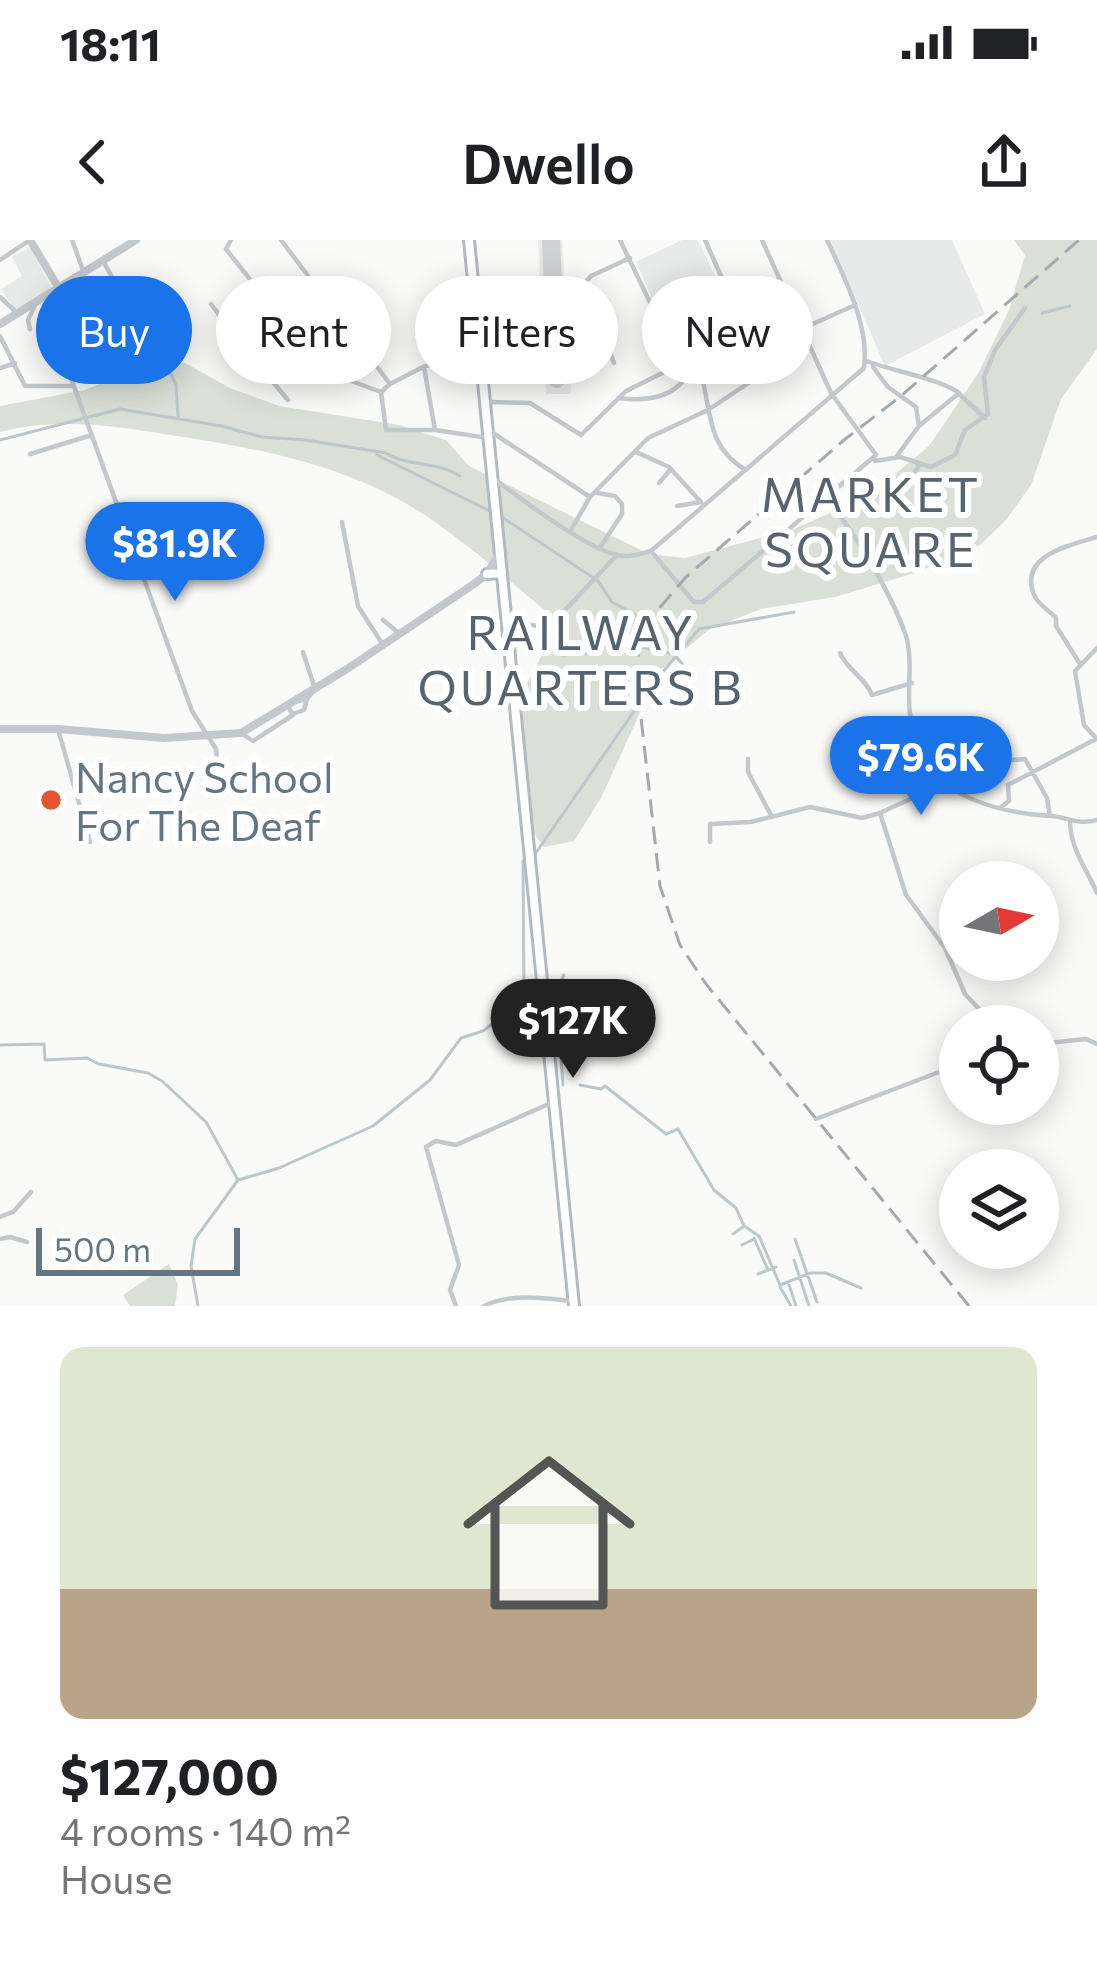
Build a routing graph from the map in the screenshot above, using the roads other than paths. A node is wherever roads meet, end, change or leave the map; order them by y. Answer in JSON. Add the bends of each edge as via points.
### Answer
{"nodes":[{"id":1,"x":30,"y":240,"type":"edge"},
{"id":2,"x":72,"y":240,"type":"edge"},
{"id":3,"x":136,"y":240,"type":"edge"},
{"id":4,"x":231,"y":240,"type":"edge"},
{"id":5,"x":281,"y":240,"type":"edge"},
{"id":6,"x":469,"y":240,"type":"edge"},
{"id":7,"x":620,"y":240,"type":"edge"},
{"id":8,"x":705,"y":240,"type":"edge"},
{"id":9,"x":762,"y":240,"type":"edge"},
{"id":10,"x":827,"y":240,"type":"edge"},
{"id":11,"x":630,"y":258,"type":"junction"},
{"id":12,"x":0,"y":260,"type":"edge"},
{"id":13,"x":103,"y":261,"type":"junction"},
{"id":14,"x":84,"y":273,"type":"junction"},
{"id":15,"x":47,"y":276,"type":"edge"},
{"id":16,"x":79,"y":276,"type":"edge"},
{"id":17,"x":112,"y":276,"type":"edge"},
{"id":18,"x":247,"y":276,"type":"edge"},
{"id":19,"x":308,"y":276,"type":"edge"},
{"id":20,"x":472,"y":276,"type":"edge"},
{"id":21,"x":593,"y":276,"type":"edge"},
{"id":22,"x":721,"y":276,"type":"edge"},
{"id":23,"x":778,"y":276,"type":"edge"},
{"id":24,"x":642,"y":284,"type":"edge"},
{"id":25,"x":0,"y":297,"type":"edge"},
{"id":26,"x":36,"y":301,"type":"edge"},
{"id":27,"x":36,"y":302,"type":"edge"},
{"id":28,"x":211,"y":304,"type":"dead end"},
{"id":29,"x":854,"y":306,"type":"junction"},
{"id":30,"x":1025,"y":308,"type":"dead end"},
{"id":31,"x":216,"y":311,"type":"edge"},
{"id":32,"x":17,"y":313,"type":"junction"},
{"id":33,"x":813,"y":323,"type":"edge"},
{"id":34,"x":0,"y":324,"type":"edge"},
{"id":35,"x":30,"y":329,"type":"dead end"},
{"id":36,"x":0,"y":336,"type":"edge"},
{"id":37,"x":813,"y":352,"type":"edge"},
{"id":38,"x":868,"y":362,"type":"junction"},
{"id":39,"x":14,"y":363,"type":"junction"},
{"id":40,"x":0,"y":368,"type":"edge"},
{"id":41,"x":275,"y":384,"type":"edge"},
{"id":42,"x":360,"y":384,"type":"edge"},
{"id":43,"x":390,"y":384,"type":"edge"},
{"id":44,"x":427,"y":384,"type":"edge"},
{"id":45,"x":482,"y":384,"type":"edge"},
{"id":46,"x":642,"y":384,"type":"edge"},
{"id":47,"x":682,"y":384,"type":"edge"},
{"id":48,"x":703,"y":384,"type":"edge"},
{"id":49,"x":747,"y":384,"type":"edge"},
{"id":50,"x":73,"y":386,"type":"joint"},
{"id":51,"x":381,"y":392,"type":"junction"},
{"id":52,"x":959,"y":394,"type":"junction"},
{"id":53,"x":833,"y":396,"type":"junction"},
{"id":54,"x":617,"y":398,"type":"junction"},
{"id":55,"x":288,"y":400,"type":"dead end"},
{"id":56,"x":484,"y":402,"type":"junction"},
{"id":57,"x":708,"y":410,"type":"junction"},
{"id":58,"x":982,"y":418,"type":"junction"},
{"id":59,"x":919,"y":426,"type":"junction"},
{"id":60,"x":434,"y":430,"type":"junction"},
{"id":61,"x":487,"y":434,"type":"junction"},
{"id":62,"x":92,"y":435,"type":"junction"},
{"id":63,"x":636,"y":452,"type":"junction"},
{"id":64,"x":31,"y":454,"type":"dead end"},
{"id":65,"x":896,"y":457,"type":"junction"},
{"id":66,"x":869,"y":463,"type":"junction"},
{"id":67,"x":920,"y":464,"type":"junction"},
{"id":68,"x":670,"y":469,"type":"junction"},
{"id":69,"x":746,"y":470,"type":"junction"},
{"id":70,"x":491,"y":476,"type":"junction"},
{"id":71,"x":659,"y":483,"type":"dead end"},
{"id":72,"x":900,"y":489,"type":"dead end"},
{"id":73,"x":593,"y":495,"type":"junction"},
{"id":74,"x":827,"y":499,"type":"junction"},
{"id":75,"x":704,"y":503,"type":"junction"},
{"id":76,"x":677,"y":506,"type":"dead end"},
{"id":77,"x":342,"y":522,"type":"dead end"},
{"id":78,"x":571,"y":530,"type":"junction"},
{"id":79,"x":1097,"y":537,"type":"edge"},
{"id":80,"x":601,"y":546,"type":"junction"},
{"id":81,"x":651,"y":551,"type":"junction"},
{"id":82,"x":499,"y":554,"type":"junction"},
{"id":83,"x":617,"y":554,"type":"junction"},
{"id":84,"x":502,"y":573,"type":"junction"},
{"id":85,"x":487,"y":574,"type":"junction"},
{"id":86,"x":383,"y":620,"type":"dead end"},
{"id":87,"x":505,"y":620,"type":"junction"},
{"id":88,"x":400,"y":634,"type":"junction"},
{"id":89,"x":383,"y":645,"type":"junction"},
{"id":90,"x":1097,"y":648,"type":"edge"},
{"id":91,"x":303,"y":652,"type":"dead end"},
{"id":92,"x":841,"y":653,"type":"dead end"},
{"id":93,"x":1080,"y":664,"type":"junction"},
{"id":94,"x":912,"y":683,"type":"junction"},
{"id":95,"x":315,"y":689,"type":"junction"},
{"id":96,"x":307,"y":700,"type":"junction"},
{"id":97,"x":291,"y":708,"type":"junction"},
{"id":98,"x":273,"y":714,"type":"junction"},
{"id":99,"x":256,"y":724,"type":"junction"},
{"id":100,"x":280,"y":724,"type":"junction"},
{"id":101,"x":0,"y":729,"type":"edge"},
{"id":102,"x":58,"y":729,"type":"junction"},
{"id":103,"x":197,"y":731,"type":"junction"},
{"id":104,"x":241,"y":733,"type":"junction"},
{"id":105,"x":262,"y":735,"type":"junction"},
{"id":106,"x":208,"y":736,"type":"junction"},
{"id":107,"x":1097,"y":739,"type":"edge"},
{"id":108,"x":748,"y":758,"type":"dead end"},
{"id":109,"x":1011,"y":760,"type":"dead end"},
{"id":110,"x":1032,"y":775,"type":"junction"},
{"id":111,"x":943,"y":784,"type":"junction"},
{"id":112,"x":220,"y":789,"type":"dead end"},
{"id":113,"x":999,"y":808,"type":"junction"},
{"id":114,"x":880,"y":813,"type":"junction"},
{"id":115,"x":1050,"y":816,"type":"junction"},
{"id":116,"x":772,"y":817,"type":"junction"},
{"id":117,"x":1097,"y":820,"type":"edge"},
{"id":118,"x":1070,"y":822,"type":"junction"},
{"id":119,"x":91,"y":842,"type":"dead end"},
{"id":120,"x":710,"y":842,"type":"dead end"},
{"id":121,"x":1097,"y":893,"type":"edge"},
{"id":122,"x":975,"y":1005,"type":"edge"},
{"id":123,"x":1059,"y":1042,"type":"edge"},
{"id":124,"x":1097,"y":1044,"type":"edge"},
{"id":125,"x":939,"y":1072,"type":"edge"},
{"id":126,"x":553,"y":1102,"type":"junction"},
{"id":127,"x":816,"y":1119,"type":"dead end"},
{"id":128,"x":31,"y":1192,"type":"dead end"},
{"id":129,"x":0,"y":1217,"type":"edge"},
{"id":130,"x":0,"y":1239,"type":"edge"},
{"id":131,"x":27,"y":1242,"type":"dead end"},
{"id":132,"x":574,"y":1304,"type":"edge"},
{"id":133,"x":456,"y":1306,"type":"edge"},
{"id":134,"x":484,"y":1306,"type":"edge"}],
"edges":[{"from":1,"to":12,"type":"street"},
{"from":1,"to":15,"type":"street"},
{"from":2,"to":14,"type":"street"},
{"from":3,"to":13,"type":"street"},
{"from":4,"to":18,"type":"street","via":[[226,249]]},
{"from":5,"to":19,"type":"street"},
{"from":6,"to":20,"type":"main road"},
{"from":7,"to":11,"type":"street"},
{"from":8,"to":22,"type":"street"},
{"from":9,"to":23,"type":"street"},
{"from":10,"to":29,"type":"street"},
{"from":11,"to":21,"type":"street"},
{"from":11,"to":24,"type":"street"},
{"from":13,"to":14,"type":"street"},
{"from":13,"to":17,"type":"street"},
{"from":14,"to":16,"type":"street"},
{"from":25,"to":32,"type":"street"},
{"from":26,"to":32,"type":"street"},
{"from":27,"to":35,"type":"street"},
{"from":28,"to":31,"type":"street"},
{"from":29,"to":33,"type":"street"},
{"from":29,"to":38,"type":"street"},
{"from":30,"to":58,"type":"street","via":[[983,376],[989,407]]},
{"from":32,"to":34,"type":"street"},
{"from":36,"to":39,"type":"street"},
{"from":37,"to":53,"type":"street"},
{"from":38,"to":52,"type":"street","via":[[944,382]]},
{"from":38,"to":53,"type":"street"},
{"from":38,"to":59,"type":"street","via":[[916,407]]},
{"from":39,"to":40,"type":"street"},
{"from":39,"to":50,"type":"street","via":[[26,386]]},
{"from":41,"to":55,"type":"street"},
{"from":42,"to":51,"type":"street"},
{"from":43,"to":51,"type":"street"},
{"from":44,"to":60,"type":"street"},
{"from":45,"to":56,"type":"main road"},
{"from":46,"to":54,"type":"street"},
{"from":47,"to":54,"type":"street","via":[[643,401]]},
{"from":48,"to":57,"type":"street"},
{"from":49,"to":57,"type":"street"},
{"from":50,"to":62,"type":"street"},
{"from":51,"to":60,"type":"street","via":[[386,430]]},
{"from":52,"to":58,"type":"street"},
{"from":52,"to":59,"type":"street"},
{"from":53,"to":66,"type":"street","via":[[875,453]]},
{"from":53,"to":69,"type":"street"},
{"from":54,"to":56,"type":"street","via":[[581,436],[530,403]]},
{"from":56,"to":61,"type":"main road"},
{"from":57,"to":63,"type":"street"},
{"from":57,"to":69,"type":"street","via":[[719,444]]},
{"from":58,"to":67,"type":"street","via":[[964,431],[948,461]]},
{"from":59,"to":65,"type":"street"},
{"from":60,"to":61,"type":"street"},
{"from":61,"to":70,"type":"main road"},
{"from":61,"to":73,"type":"street"},
{"from":62,"to":64,"type":"street"},
{"from":62,"to":103,"type":"street"},
{"from":63,"to":68,"type":"street"},
{"from":63,"to":73,"type":"street"},
{"from":65,"to":66,"type":"street"},
{"from":65,"to":67,"type":"street"},
{"from":66,"to":74,"type":"street"},
{"from":67,"to":72,"type":"street"},
{"from":68,"to":71,"type":"street"},
{"from":68,"to":75,"type":"street"},
{"from":69,"to":75,"type":"street"},
{"from":70,"to":78,"type":"street"},
{"from":70,"to":82,"type":"main road"},
{"from":73,"to":78,"type":"street"},
{"from":73,"to":80,"type":"street","via":[[622,504]]},
{"from":74,"to":81,"type":"street","via":[[700,603]]},
{"from":74,"to":94,"type":"street","via":[[901,625]]},
{"from":75,"to":76,"type":"street"},
{"from":75,"to":81,"type":"street"},
{"from":77,"to":89,"type":"street","via":[[358,606]]},
{"from":78,"to":80,"type":"street"},
{"from":79,"to":93,"type":"street","via":[[1059,547],[1034,568],[1037,601],[1056,618]]},
{"from":80,"to":83,"type":"street"},
{"from":81,"to":83,"type":"street"},
{"from":82,"to":84,"type":"main road"},
{"from":82,"to":85,"type":"street"},
{"from":83,"to":87,"type":"street","via":[[548,628]]},
{"from":84,"to":85,"type":"main road"},
{"from":84,"to":87,"type":"main road"},
{"from":85,"to":88,"type":"street"},
{"from":86,"to":88,"type":"street"},
{"from":87,"to":126,"type":"main road"},
{"from":88,"to":89,"type":"street"},
{"from":89,"to":95,"type":"street"},
{"from":90,"to":93,"type":"street"},
{"from":91,"to":95,"type":"street"},
{"from":92,"to":94,"type":"street","via":[[873,695]]},
{"from":93,"to":107,"type":"street","via":[[1084,725]]},
{"from":94,"to":111,"type":"street","via":[[912,725]]},
{"from":95,"to":96,"type":"street"},
{"from":95,"to":97,"type":"street"},
{"from":96,"to":97,"type":"street"},
{"from":96,"to":97,"type":"street","via":[[304,710]]},
{"from":97,"to":98,"type":"street"},
{"from":97,"to":100,"type":"street"},
{"from":98,"to":99,"type":"street"},
{"from":98,"to":100,"type":"street"},
{"from":99,"to":104,"type":"street"},
{"from":99,"to":105,"type":"street"},
{"from":100,"to":105,"type":"street"},
{"from":101,"to":102,"type":"street"},
{"from":102,"to":103,"type":"street","via":[[155,737]]},
{"from":102,"to":119,"type":"street"},
{"from":103,"to":106,"type":"street"},
{"from":104,"to":105,"type":"street","via":[[252,742]]},
{"from":104,"to":106,"type":"street"},
{"from":106,"to":112,"type":"street"},
{"from":107,"to":110,"type":"street"},
{"from":108,"to":116,"type":"street"},
{"from":109,"to":110,"type":"street","via":[[1025,759]]},
{"from":110,"to":113,"type":"street","via":[[1007,786],[1009,801]]},
{"from":110,"to":115,"type":"street"},
{"from":111,"to":113,"type":"street"},
{"from":111,"to":114,"type":"street"},
{"from":113,"to":115,"type":"street"},
{"from":114,"to":116,"type":"street","via":[[862,818],[810,807]]},
{"from":114,"to":122,"type":"street","via":[[905,895]]},
{"from":115,"to":118,"type":"street"},
{"from":116,"to":120,"type":"street","via":[[710,824]]},
{"from":117,"to":118,"type":"street"},
{"from":118,"to":121,"type":"street","via":[[1073,852]]},
{"from":123,"to":124,"type":"street"},
{"from":125,"to":127,"type":"street"},
{"from":126,"to":132,"type":"main road"},
{"from":126,"to":133,"type":"street","via":[[456,1145],[426,1147],[459,1265],[450,1290]]},
{"from":128,"to":129,"type":"street"},
{"from":130,"to":131,"type":"street"},
{"from":132,"to":134,"type":"street","via":[[530,1298]]}]}
